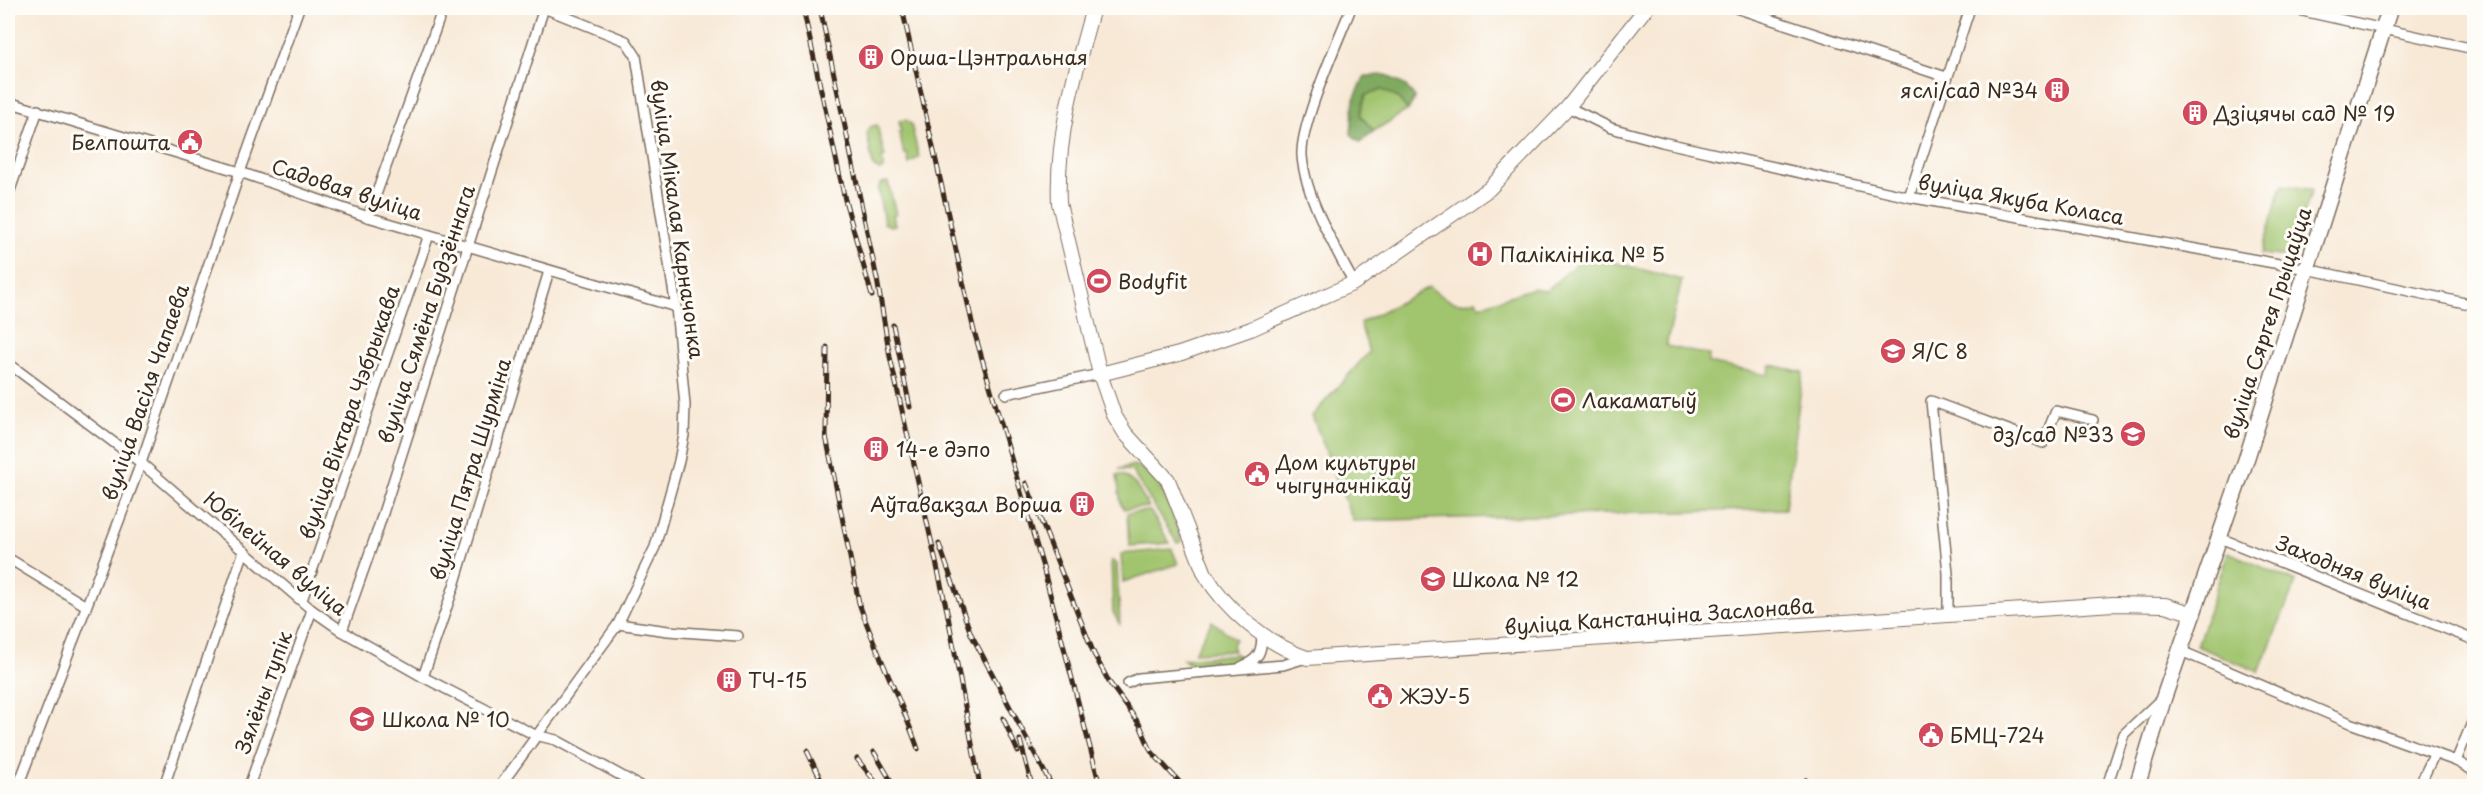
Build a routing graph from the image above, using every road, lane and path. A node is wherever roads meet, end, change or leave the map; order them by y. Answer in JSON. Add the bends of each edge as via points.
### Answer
{"nodes":[{"id":1,"x":299,"y":8,"type":"edge"},
{"id":2,"x":443,"y":8,"type":"edge"},
{"id":3,"x":544,"y":8,"type":"edge"},
{"id":4,"x":1092,"y":8,"type":"edge"},
{"id":5,"x":1351,"y":8,"type":"edge"},
{"id":6,"x":1646,"y":8,"type":"edge"},
{"id":7,"x":1736,"y":8,"type":"edge"},
{"id":8,"x":1970,"y":8,"type":"edge"},
{"id":9,"x":2289,"y":8,"type":"edge"},
{"id":10,"x":2390,"y":8,"type":"edge"},
{"id":11,"x":2383,"y":28,"type":"junction"},
{"id":12,"x":2475,"y":49,"type":"edge"},
{"id":13,"x":1946,"y":77,"type":"junction"},
{"id":14,"x":8,"y":102,"type":"edge"},
{"id":15,"x":1568,"y":107,"type":"junction"},
{"id":16,"x":38,"y":110,"type":"junction"},
{"id":17,"x":240,"y":172,"type":"junction"},
{"id":18,"x":8,"y":194,"type":"edge"},
{"id":19,"x":1909,"y":197,"type":"junction"},
{"id":20,"x":368,"y":217,"type":"junction"},
{"id":21,"x":429,"y":235,"type":"junction"},
{"id":22,"x":466,"y":247,"type":"junction"},
{"id":23,"x":2307,"y":269,"type":"junction"},
{"id":24,"x":549,"y":271,"type":"junction"},
{"id":25,"x":1354,"y":283,"type":"junction"},
{"id":26,"x":2475,"y":306,"type":"edge"},
{"id":27,"x":676,"y":307,"type":"junction"},
{"id":28,"x":8,"y":363,"type":"edge"},
{"id":29,"x":1100,"y":374,"type":"junction"},
{"id":30,"x":1006,"y":394,"type":"dead end"},
{"id":31,"x":2093,"y":420,"type":"dead end"},
{"id":32,"x":141,"y":463,"type":"junction"},
{"id":33,"x":2220,"y":538,"type":"junction"},
{"id":34,"x":244,"y":552,"type":"junction"},
{"id":35,"x":8,"y":558,"type":"edge"},
{"id":36,"x":302,"y":600,"type":"junction"},
{"id":37,"x":86,"y":606,"type":"junction"},
{"id":38,"x":312,"y":610,"type":"junction"},
{"id":39,"x":2194,"y":614,"type":"junction"},
{"id":40,"x":1948,"y":617,"type":"junction"},
{"id":41,"x":618,"y":624,"type":"junction"},
{"id":42,"x":342,"y":631,"type":"junction"},
{"id":43,"x":1262,"y":633,"type":"junction"},
{"id":44,"x":738,"y":636,"type":"dead end"},
{"id":45,"x":2475,"y":640,"type":"edge"},
{"id":46,"x":2181,"y":651,"type":"junction"},
{"id":47,"x":1306,"y":658,"type":"junction"},
{"id":48,"x":1239,"y":668,"type":"junction"},
{"id":49,"x":423,"y":677,"type":"junction"},
{"id":50,"x":1128,"y":683,"type":"dead end"},
{"id":51,"x":2164,"y":697,"type":"junction"},
{"id":52,"x":2475,"y":718,"type":"edge"},
{"id":53,"x":535,"y":735,"type":"junction"},
{"id":54,"x":2434,"y":755,"type":"junction"},
{"id":55,"x":2456,"y":761,"type":"junction"},
{"id":56,"x":2475,"y":771,"type":"edge"},
{"id":57,"x":8,"y":774,"type":"edge"},
{"id":58,"x":13,"y":786,"type":"edge"},
{"id":59,"x":18,"y":786,"type":"edge"},
{"id":60,"x":164,"y":786,"type":"edge"},
{"id":61,"x":249,"y":786,"type":"edge"},
{"id":62,"x":500,"y":786,"type":"edge"},
{"id":63,"x":640,"y":786,"type":"edge"},
{"id":64,"x":2108,"y":786,"type":"edge"},
{"id":65,"x":2137,"y":786,"type":"edge"},
{"id":66,"x":2419,"y":786,"type":"edge"}],
"edges":[{"from":1,"to":17,"type":"street","name":"вуліца Васіля Чапаева"},
{"from":2,"to":20,"type":"street"},
{"from":3,"to":22,"type":"street","name":"вуліца Сямёна Будзённага"},
{"from":3,"to":27,"type":"street","name":"вуліца Мікалая Карначонка","via":[[626,41],[636,56]]},
{"from":4,"to":29,"type":"street","via":[[1064,118],[1058,189]]},
{"from":5,"to":25,"type":"street","via":[[1313,109],[1302,154],[1316,204]]},
{"from":6,"to":15,"type":"street"},
{"from":7,"to":13,"type":"street"},
{"from":8,"to":13,"type":"street"},
{"from":9,"to":11,"type":"street"},
{"from":10,"to":11,"type":"main road","name":"вуліца Сяргея Грыцаўца"},
{"from":11,"to":12,"type":"street"},
{"from":11,"to":23,"type":"main road","name":"вуліца Сяргея Грыцаўца"},
{"from":13,"to":19,"type":"street"},
{"from":14,"to":16,"type":"street","name":"Садовая вуліца"},
{"from":15,"to":19,"type":"street","name":"вуліца Якуба Коласа","via":[[1611,128],[1662,142]]},
{"from":15,"to":25,"type":"street","via":[[1489,189]]},
{"from":16,"to":17,"type":"street","name":"Садовая вуліца"},
{"from":16,"to":18,"type":"street"},
{"from":17,"to":20,"type":"street","name":"Садовая вуліца"},
{"from":17,"to":32,"type":"street","name":"вуліца Васіля Чапаева"},
{"from":19,"to":23,"type":"street","name":"вуліца Якуба Коласа"},
{"from":20,"to":21,"type":"street","name":"Садовая вуліца"},
{"from":21,"to":22,"type":"street","name":"Садовая вуліца"},
{"from":21,"to":36,"type":"street","name":"вуліца Віктара Чэбрыкава"},
{"from":22,"to":24,"type":"street","name":"Садовая вуліца"},
{"from":22,"to":42,"type":"street","name":"вуліца Сямёна Будзённага"},
{"from":23,"to":26,"type":"street","name":"вуліца Якуба Коласа"},
{"from":23,"to":33,"type":"main road","name":"вуліца Сяргея Грыцаўца"},
{"from":24,"to":27,"type":"street","name":"Садовая вуліца"},
{"from":24,"to":49,"type":"street","name":"вуліца Пятра Шурміна"},
{"from":25,"to":29,"type":"street","via":[[1251,329],[1179,354]]},
{"from":27,"to":41,"type":"street","name":"вуліца Мікалая Карначонка","via":[[685,405],[678,468],[655,547]]},
{"from":28,"to":32,"type":"street","name":"Юбілейная вуліца"},
{"from":29,"to":30,"type":"street"},
{"from":29,"to":43,"type":"street","via":[[1119,423],[1168,480],[1213,588]]},
{"from":31,"to":40,"type":"street","via":[[2056,411],[2043,443],[1931,401],[1948,573]]},
{"from":32,"to":34,"type":"street","name":"Юбілейная вуліца"},
{"from":32,"to":37,"type":"street","name":"вуліца Васіля Чапаева"},
{"from":33,"to":39,"type":"main road","name":"вуліца Сяргея Грыцаўца"},
{"from":33,"to":45,"type":"street","name":"Заходняя вуліца"},
{"from":34,"to":36,"type":"street","name":"Юбілейная вуліца"},
{"from":34,"to":60,"type":"street"},
{"from":35,"to":37,"type":"street"},
{"from":36,"to":38,"type":"street","name":"Юбілейная вуліца"},
{"from":37,"to":59,"type":"street","name":"вуліца Васіля Чапаева"},
{"from":38,"to":42,"type":"street","name":"Юбілейная вуліца"},
{"from":38,"to":61,"type":"street","name":"Зялёны тупік"},
{"from":39,"to":40,"type":"street","name":"вуліца Канстанціна Заслонава","via":[[2147,602]]},
{"from":39,"to":46,"type":"main road","name":"вуліца Сяргея Грыцаўца"},
{"from":40,"to":47,"type":"street","name":"вуліца Канстанціна Заслонава"},
{"from":41,"to":44,"type":"street"},
{"from":41,"to":53,"type":"street","name":"вуліца Мікалая Карначонка"},
{"from":42,"to":49,"type":"street","name":"Юбілейная вуліца"},
{"from":43,"to":47,"type":"street"},
{"from":43,"to":48,"type":"street","via":[[1263,646],[1258,658]]},
{"from":46,"to":51,"type":"main road","name":"вуліца Сяргея Грыцаўца"},
{"from":46,"to":54,"type":"street"},
{"from":47,"to":48,"type":"street","name":"вуліца Канстанціна Заслонава","via":[[1283,665]]},
{"from":48,"to":50,"type":"street","name":"вуліца Канстанціна Заслонава","via":[[1139,678]]},
{"from":49,"to":53,"type":"street","name":"Юбілейная вуліца"},
{"from":51,"to":64,"type":"street","via":[[2124,734]]},
{"from":51,"to":65,"type":"main road","name":"вуліца Сяргея Грыцаўца"},
{"from":52,"to":55,"type":"street"},
{"from":53,"to":62,"type":"street","name":"вуліца Мікалая Карначонка"},
{"from":53,"to":63,"type":"street","name":"Юбілейная вуліца","via":[[556,740]]},
{"from":54,"to":55,"type":"street"},
{"from":54,"to":66,"type":"street"},
{"from":55,"to":56,"type":"street"},
{"from":57,"to":58,"type":"street"}]}
